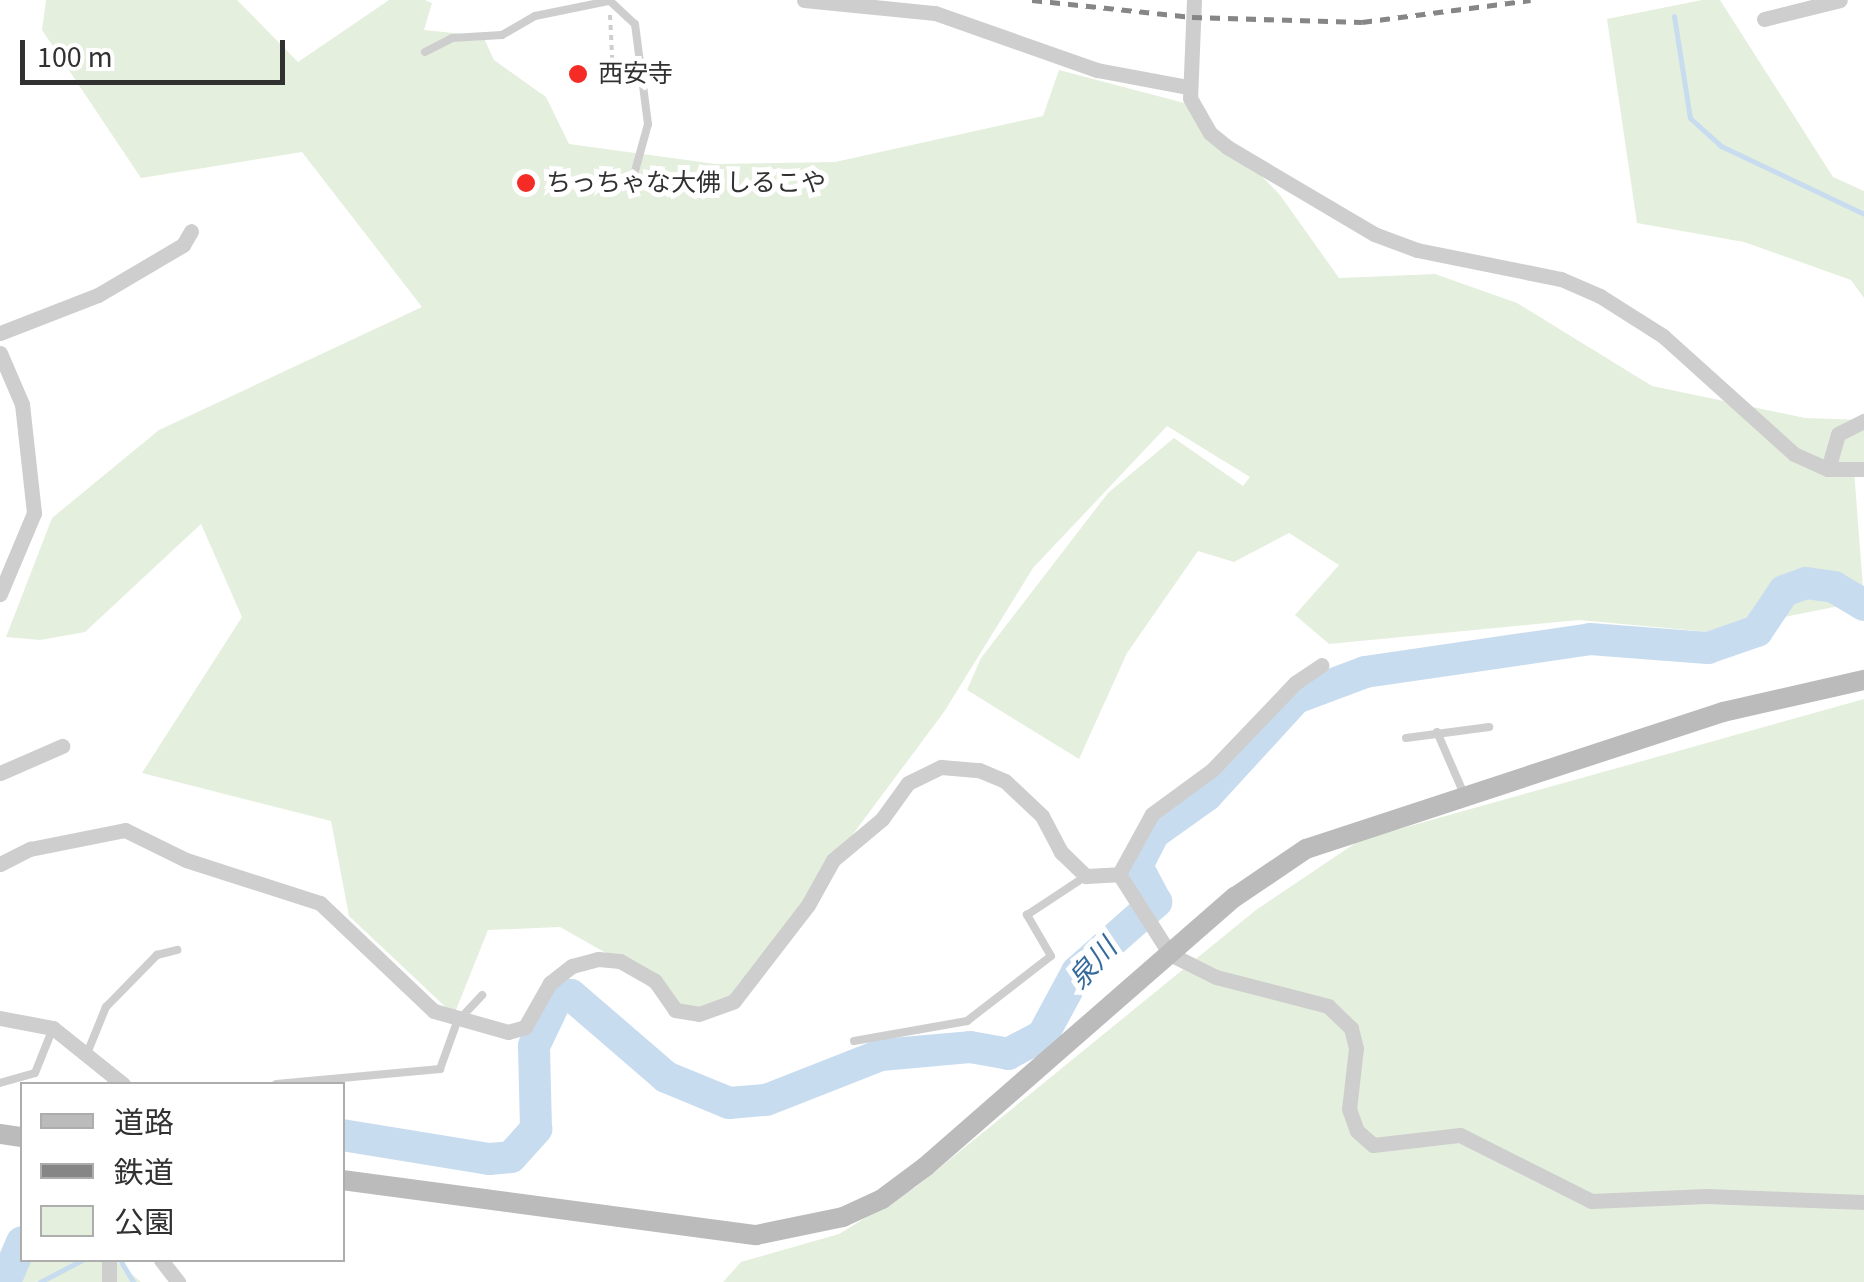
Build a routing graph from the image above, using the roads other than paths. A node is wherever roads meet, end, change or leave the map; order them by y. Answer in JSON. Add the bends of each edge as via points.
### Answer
{"nodes":[{"id":1,"x":608,"y":0,"type":"edge"},
{"id":2,"x":804,"y":0,"type":"edge"},
{"id":3,"x":1194,"y":0,"type":"edge"},
{"id":4,"x":1840,"y":0,"type":"edge"},
{"id":5,"x":1764,"y":19,"type":"dead end"},
{"id":6,"x":425,"y":52,"type":"dead end"},
{"id":7,"x":1188,"y":87,"type":"junction"},
{"id":8,"x":634,"y":175,"type":"dead end"},
{"id":9,"x":192,"y":231,"type":"dead end"},
{"id":10,"x":0,"y":333,"type":"edge"},
{"id":11,"x":0,"y":353,"type":"edge"},
{"id":12,"x":1864,"y":421,"type":"edge"},
{"id":13,"x":1828,"y":469,"type":"junction"},
{"id":14,"x":1864,"y":469,"type":"edge"},
{"id":15,"x":0,"y":594,"type":"edge"},
{"id":16,"x":1322,"y":666,"type":"dead end"},
{"id":17,"x":1864,"y":680,"type":"edge"},
{"id":18,"x":1489,"y":727,"type":"dead end"},
{"id":19,"x":1437,"y":732,"type":"junction"},
{"id":20,"x":1406,"y":738,"type":"dead end"},
{"id":21,"x":62,"y":746,"type":"dead end"},
{"id":22,"x":0,"y":773,"type":"edge"},
{"id":23,"x":1464,"y":794,"type":"junction"},
{"id":24,"x":0,"y":864,"type":"edge"},
{"id":25,"x":1119,"y":874,"type":"junction"},
{"id":26,"x":1086,"y":876,"type":"junction"},
{"id":27,"x":177,"y":950,"type":"dead end"},
{"id":28,"x":1170,"y":954,"type":"junction"},
{"id":29,"x":482,"y":996,"type":"dead end"},
{"id":30,"x":0,"y":1018,"type":"edge"},
{"id":31,"x":458,"y":1022,"type":"junction"},
{"id":32,"x":53,"y":1028,"type":"junction"},
{"id":33,"x":854,"y":1041,"type":"dead end"},
{"id":34,"x":88,"y":1051,"type":"junction"},
{"id":35,"x":0,"y":1082,"type":"edge"},
{"id":36,"x":122,"y":1082,"type":"edge"},
{"id":37,"x":298,"y":1082,"type":"edge"},
{"id":38,"x":345,"y":1180,"type":"edge"},
{"id":39,"x":1864,"y":1202,"type":"edge"},
{"id":40,"x":108,"y":1262,"type":"edge"},
{"id":41,"x":163,"y":1262,"type":"edge"},
{"id":42,"x":109,"y":1282,"type":"edge"},
{"id":43,"x":178,"y":1282,"type":"edge"}],
"edges":[{"from":1,"to":6,"type":"lane","via":[[535,16],[502,35],[452,38]]},
{"from":1,"to":8,"type":"lane","via":[[635,24],[648,124]]},
{"from":2,"to":7,"type":"street","via":[[935,13],[1097,70]]},
{"from":3,"to":7,"type":"street"},
{"from":4,"to":5,"type":"street"},
{"from":7,"to":13,"type":"street","via":[[1210,134],[1374,234],[1418,250],[1561,279],[1634,316],[1794,454]]},
{"from":9,"to":10,"type":"street","via":[[183,245],[98,296]]},
{"from":11,"to":15,"type":"street","via":[[22,404],[34,514]]},
{"from":12,"to":13,"type":"street","via":[[1838,434]]},
{"from":13,"to":14,"type":"street"},
{"from":16,"to":25,"type":"street","via":[[1295,684],[1212,770],[1152,814]]},
{"from":17,"to":23,"type":"street","via":[[1770,698]]},
{"from":18,"to":19,"type":"lane"},
{"from":19,"to":20,"type":"lane"},
{"from":19,"to":23,"type":"lane"},
{"from":21,"to":22,"type":"street"},
{"from":23,"to":28,"type":"street","via":[[1306,849]]},
{"from":24,"to":31,"type":"street","via":[[30,848],[125,830],[200,865],[320,903],[400,985]]},
{"from":25,"to":26,"type":"street"},
{"from":25,"to":28,"type":"street"},
{"from":26,"to":31,"type":"street","via":[[1061,852],[1042,816],[1004,781],[979,770],[940,767],[908,783],[882,819],[834,860],[734,1002],[719,1010],[675,1010],[655,981],[620,961],[598,959],[572,966],[550,983],[526,1026],[508,1032]]},
{"from":26,"to":33,"type":"lane","via":[[1027,915],[1051,956],[967,1021]]},
{"from":27,"to":34,"type":"lane","via":[[157,955],[106,1006]]},
{"from":28,"to":38,"type":"street","via":[[911,1178],[869,1205],[801,1228],[741,1233]]},
{"from":28,"to":39,"type":"street","via":[[1216,977],[1328,1006],[1351,1028],[1356,1048],[1349,1109],[1357,1131],[1372,1145],[1460,1134],[1591,1201],[1706,1196]]},
{"from":29,"to":31,"type":"lane"},
{"from":30,"to":32,"type":"street"},
{"from":31,"to":37,"type":"lane","via":[[440,1069]]},
{"from":32,"to":34,"type":"street"},
{"from":32,"to":35,"type":"lane","via":[[36,1073]]},
{"from":34,"to":36,"type":"street"},
{"from":40,"to":42,"type":"street"},
{"from":41,"to":43,"type":"street"}]}
